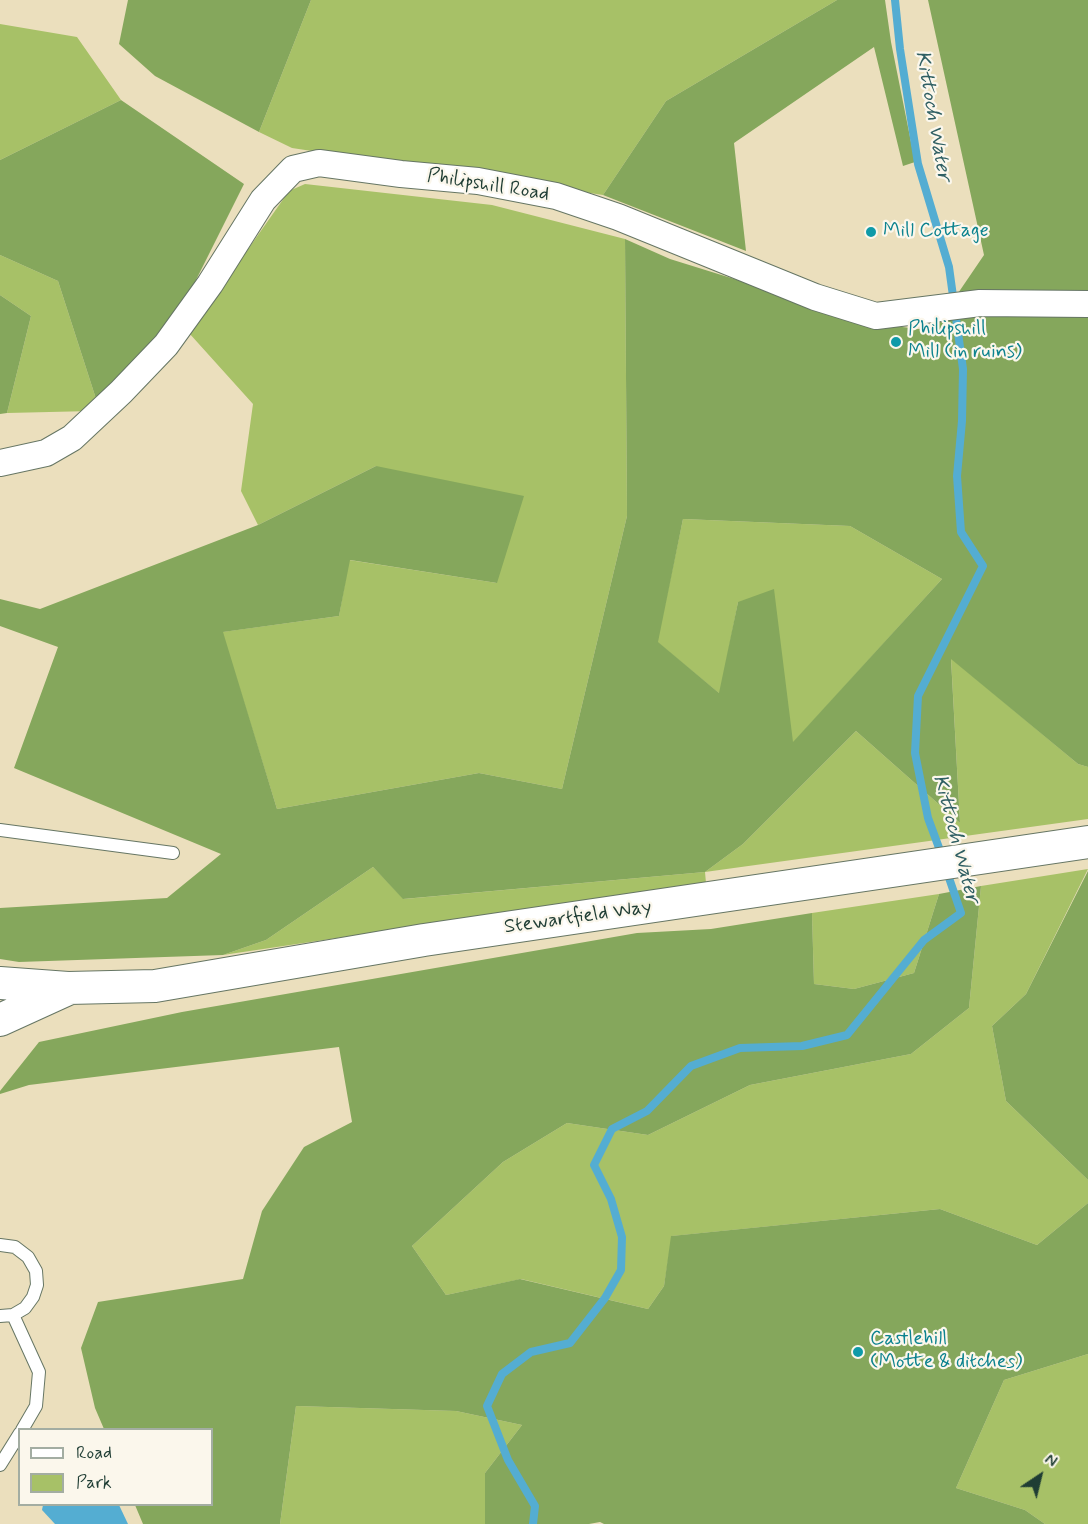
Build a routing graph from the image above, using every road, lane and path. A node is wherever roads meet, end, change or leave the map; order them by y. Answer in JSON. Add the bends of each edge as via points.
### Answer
{"nodes":[{"id":1,"x":1088,"y":304,"type":"edge"},
{"id":2,"x":0,"y":463,"type":"edge"},
{"id":3,"x":0,"y":830,"type":"edge"},
{"id":4,"x":1088,"y":842,"type":"edge"},
{"id":5,"x":173,"y":853,"type":"dead end"},
{"id":6,"x":0,"y":983,"type":"edge"},
{"id":7,"x":68,"y":988,"type":"junction"},
{"id":8,"x":0,"y":1020,"type":"edge"},
{"id":9,"x":0,"y":1245,"type":"edge"},
{"id":10,"x":6,"y":1315,"type":"edge"},
{"id":11,"x":23,"y":1428,"type":"edge"},
{"id":12,"x":18,"y":1436,"type":"edge"},
{"id":13,"x":0,"y":1465,"type":"edge"}],
"edges":[{"from":1,"to":2,"type":"street","name":"Philipshill Road","via":[[980,303],[876,316],[815,297],[556,196],[478,181],[320,163],[293,169],[263,200],[166,345],[72,438],[46,453]]},
{"from":3,"to":5,"type":"lane"},
{"from":4,"to":7,"type":"street","name":"Stewartfield Way","via":[[424,940],[155,986]]},
{"from":6,"to":7,"type":"street","name":"Stewartfield Way"},
{"from":7,"to":8,"type":"street","name":"Stewartfield Way"},
{"from":9,"to":10,"type":"lane","via":[[15,1247],[28,1257],[36,1271],[33,1298],[25,1308]]},
{"from":10,"to":11,"type":"lane","via":[[39,1372],[36,1406]]},
{"from":12,"to":13,"type":"lane"}]}
